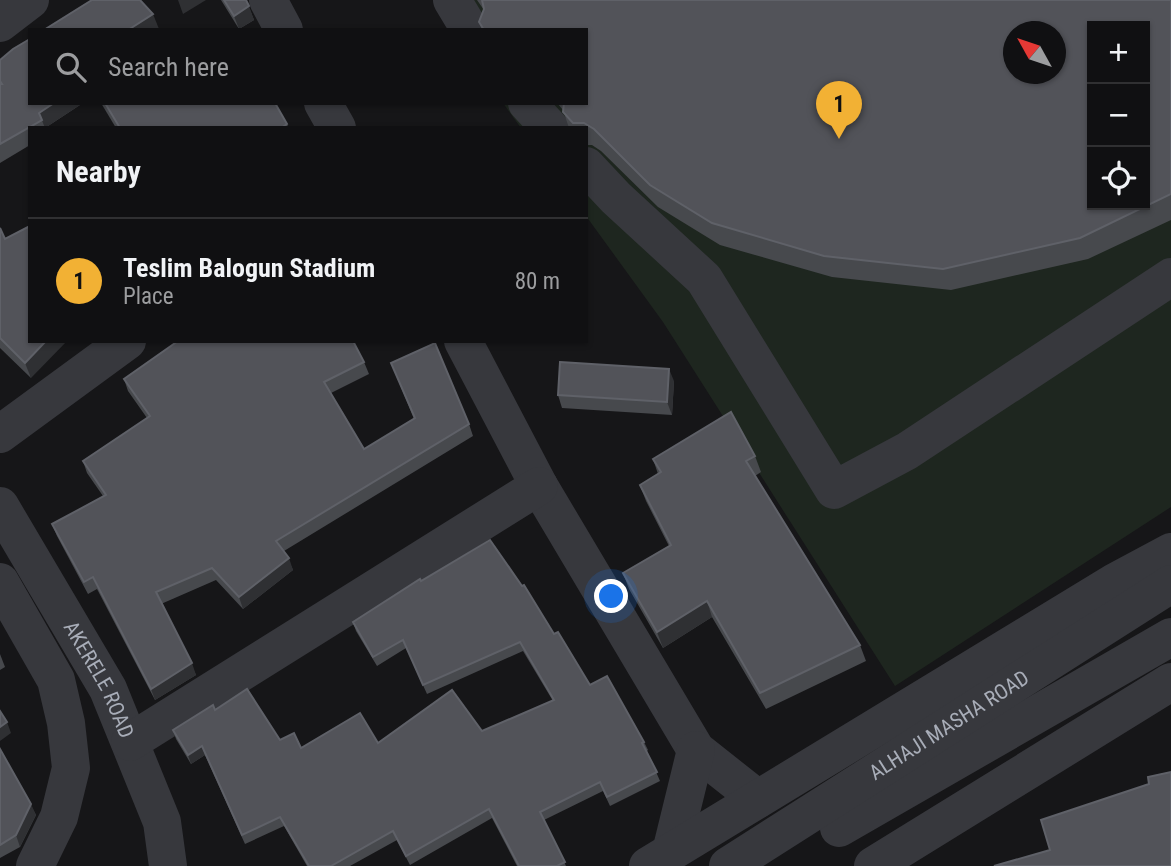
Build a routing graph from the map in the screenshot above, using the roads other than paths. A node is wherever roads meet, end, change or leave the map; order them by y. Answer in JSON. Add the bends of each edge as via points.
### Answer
{"nodes":[{"id":1,"x":268,"y":0,"type":"edge"},
{"id":2,"x":452,"y":0,"type":"edge"},
{"id":3,"x":283,"y":28,"type":"edge"},
{"id":4,"x":469,"y":28,"type":"edge"},
{"id":5,"x":324,"y":105,"type":"edge"},
{"id":6,"x":529,"y":105,"type":"edge"},
{"id":7,"x":336,"y":126,"type":"edge"},
{"id":8,"x":548,"y":126,"type":"edge"},
{"id":9,"x":588,"y":168,"type":"edge"},
{"id":10,"x":1171,"y":277,"type":"edge"},
{"id":11,"x":124,"y":343,"type":"edge"},
{"id":12,"x":464,"y":343,"type":"edge"},
{"id":13,"x":0,"y":434,"type":"edge"},
{"id":14,"x":539,"y":486,"type":"junction"},
{"id":15,"x":0,"y":506,"type":"edge"},
{"id":16,"x":1171,"y":552,"type":"edge"},
{"id":17,"x":0,"y":582,"type":"edge"},
{"id":18,"x":1171,"y":584,"type":"edge"},
{"id":19,"x":1171,"y":637,"type":"edge"},
{"id":20,"x":1171,"y":682,"type":"edge"},
{"id":21,"x":130,"y":742,"type":"junction"},
{"id":22,"x":696,"y":750,"type":"junction"},
{"id":23,"x":874,"y":790,"type":"junction"},
{"id":24,"x":758,"y":799,"type":"junction"},
{"id":25,"x":660,"y":859,"type":"edge"},
{"id":26,"x":35,"y":866,"type":"edge"},
{"id":27,"x":168,"y":866,"type":"edge"},
{"id":28,"x":727,"y":866,"type":"edge"},
{"id":29,"x":778,"y":866,"type":"edge"},
{"id":30,"x":873,"y":866,"type":"edge"}],
"edges":[{"from":1,"to":3,"type":"street"},
{"from":2,"to":4,"type":"street"},
{"from":5,"to":7,"type":"street"},
{"from":6,"to":8,"type":"street"},
{"from":9,"to":10,"type":"street","via":[[704,279],[834,490],[907,451]]},
{"from":11,"to":13,"type":"street"},
{"from":12,"to":14,"type":"street"},
{"from":14,"to":21,"type":"street"},
{"from":14,"to":22,"type":"street"},
{"from":15,"to":21,"type":"street","name":"AKERELE ROAD","via":[[108,689]]},
{"from":16,"to":24,"type":"street"},
{"from":17,"to":26,"type":"street","via":[[56,680],[71,768],[59,817]]},
{"from":18,"to":23,"type":"street","name":"ALHAJI MASHA ROAD"},
{"from":19,"to":23,"type":"street","name":"ALHAJI MASHA ROAD"},
{"from":20,"to":30,"type":"street"},
{"from":21,"to":27,"type":"street","name":"AKERELE ROAD","via":[[162,822]]},
{"from":22,"to":24,"type":"street"},
{"from":22,"to":25,"type":"street"},
{"from":23,"to":28,"type":"street","name":"ALHAJI MASHA ROAD"},
{"from":23,"to":29,"type":"street","name":"ALHAJI MASHA ROAD"},
{"from":24,"to":25,"type":"street"}]}
